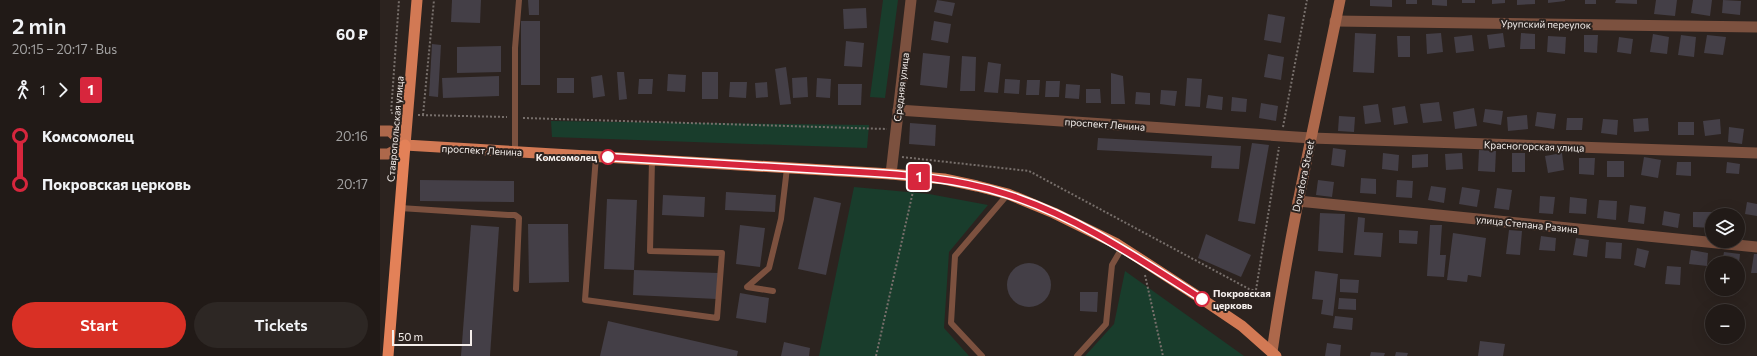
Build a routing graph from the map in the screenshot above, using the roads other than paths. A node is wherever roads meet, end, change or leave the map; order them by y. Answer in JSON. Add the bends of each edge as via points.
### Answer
{"nodes":[{"id":1,"x":417,"y":0,"type":"edge"},
{"id":2,"x":519,"y":0,"type":"edge"},
{"id":3,"x":911,"y":0,"type":"edge"},
{"id":4,"x":1340,"y":0,"type":"edge"},
{"id":5,"x":1335,"y":21,"type":"junction"},
{"id":6,"x":1757,"y":27,"type":"edge"},
{"id":7,"x":898,"y":110,"type":"junction"},
{"id":8,"x":380,"y":131,"type":"edge"},
{"id":9,"x":1312,"y":138,"type":"junction"},
{"id":10,"x":405,"y":145,"type":"junction"},
{"id":11,"x":515,"y":152,"type":"junction"},
{"id":12,"x":1757,"y":153,"type":"edge"},
{"id":13,"x":380,"y":154,"type":"edge"},
{"id":14,"x":596,"y":156,"type":"junction"},
{"id":15,"x":652,"y":160,"type":"junction"},
{"id":16,"x":787,"y":168,"type":"junction"},
{"id":17,"x":891,"y":174,"type":"junction"},
{"id":18,"x":1008,"y":194,"type":"junction"},
{"id":19,"x":1298,"y":201,"type":"junction"},
{"id":20,"x":400,"y":208,"type":"junction"},
{"id":21,"x":1757,"y":247,"type":"edge"},
{"id":22,"x":1122,"y":248,"type":"junction"},
{"id":23,"x":516,"y":289,"type":"dead end"},
{"id":24,"x":773,"y":291,"type":"dead end"},
{"id":25,"x":1274,"y":354,"type":"edge"},
{"id":26,"x":388,"y":356,"type":"edge"},
{"id":27,"x":982,"y":356,"type":"edge"},
{"id":28,"x":1077,"y":356,"type":"edge"}],
"edges":[{"from":1,"to":10,"type":"main road","name":"Ставропольская улица"},
{"from":2,"to":11,"type":"lane","via":[[515,48]]},
{"from":3,"to":7,"type":"street","name":"Средняя улица"},
{"from":4,"to":5,"type":"main road","name":"Dovatora Street"},
{"from":5,"to":6,"type":"street","name":"Урупский переулок"},
{"from":5,"to":9,"type":"main road","name":"Dovatora Street"},
{"from":7,"to":9,"type":"street","name":"проспект Ленина"},
{"from":7,"to":17,"type":"street","name":"Средняя улица"},
{"from":8,"to":10,"type":"main road","via":[[390,131]]},
{"from":9,"to":12,"type":"street","name":"Красногорская улица"},
{"from":9,"to":19,"type":"main road","name":"Dovatora Street"},
{"from":10,"to":11,"type":"main road","name":"проспект Ленина"},
{"from":10,"to":13,"type":"main road","via":[[388,154]]},
{"from":10,"to":20,"type":"highway","name":"Ставропольская улица"},
{"from":11,"to":14,"type":"main road","name":"проспект Ленина"},
{"from":14,"to":15,"type":"main road","name":"проспект Ленина"},
{"from":14,"to":15,"type":"lane","via":[[585,300],[717,318],[722,253],[650,251]]},
{"from":15,"to":16,"type":"main road","name":"проспект Ленина"},
{"from":16,"to":17,"type":"main road","name":"проспект Ленина"},
{"from":16,"to":24,"type":"lane","via":[[781,219],[770,268],[747,287]]},
{"from":17,"to":18,"type":"main road","name":"проспект Ленина","via":[[944,179]]},
{"from":18,"to":22,"type":"main road","name":"проспект Ленина","via":[[1089,229]]},
{"from":18,"to":27,"type":"lane","via":[[955,256],[951,323]]},
{"from":19,"to":21,"type":"street","name":"улица Степана Разина"},
{"from":19,"to":25,"type":"main road","name":"Dovatora Street","via":[[1280,297]]},
{"from":20,"to":23,"type":"lane","via":[[515,215],[519,218]]},
{"from":20,"to":26,"type":"highway","name":"Ставропольская улица"},
{"from":22,"to":25,"type":"main road","name":"проспект Ленина","via":[[1242,326]]},
{"from":22,"to":28,"type":"lane","via":[[1112,265],[1106,324]]}]}
